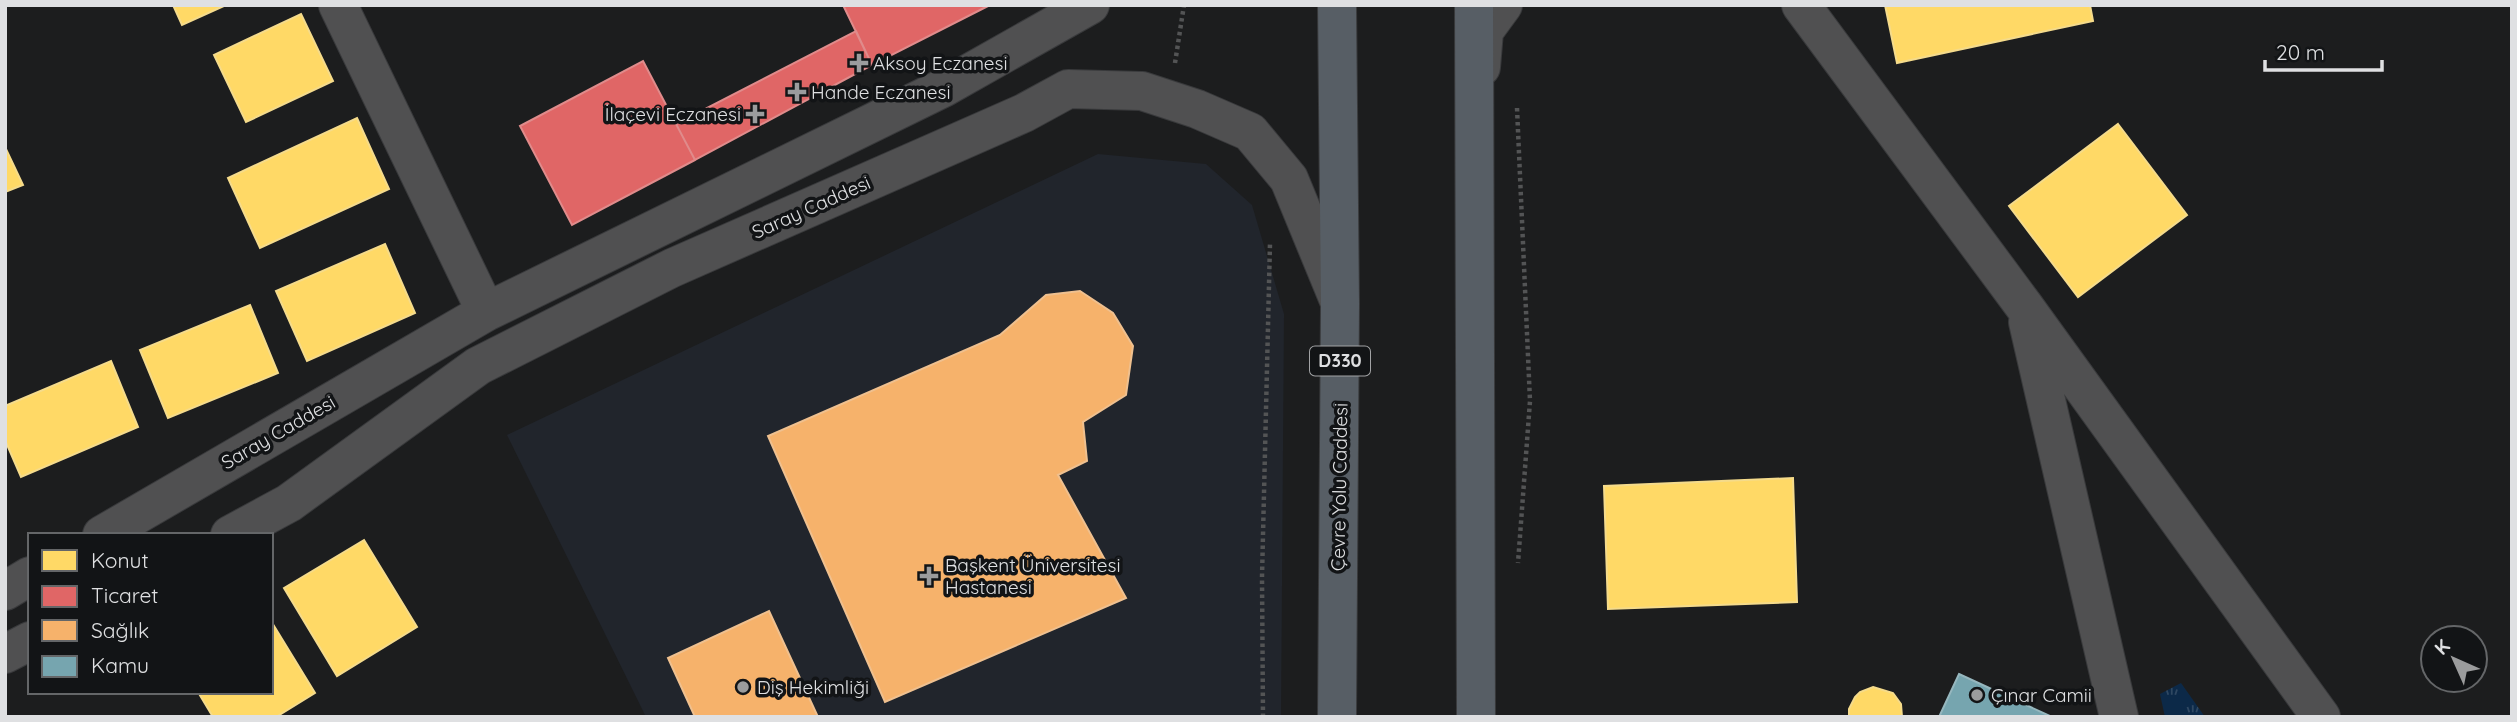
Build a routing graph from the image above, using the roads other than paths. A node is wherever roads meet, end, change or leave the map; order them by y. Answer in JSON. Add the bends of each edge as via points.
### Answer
{"nodes":[{"id":1,"x":338,"y":5,"type":"edge"},
{"id":2,"x":1090,"y":5,"type":"edge"},
{"id":3,"x":1337,"y":5,"type":"edge"},
{"id":4,"x":1474,"y":5,"type":"edge"},
{"id":5,"x":1503,"y":5,"type":"edge"},
{"id":6,"x":1801,"y":5,"type":"edge"},
{"id":7,"x":1474,"y":144,"type":"junction"},
{"id":8,"x":1340,"y":304,"type":"junction"},
{"id":9,"x":2024,"y":306,"type":"junction"},
{"id":10,"x":486,"y":312,"type":"junction"},
{"id":11,"x":105,"y":533,"type":"edge"},
{"id":12,"x":234,"y":533,"type":"edge"},
{"id":13,"x":28,"y":577,"type":"edge"},
{"id":14,"x":5,"y":591,"type":"edge"},
{"id":15,"x":28,"y":642,"type":"edge"},
{"id":16,"x":5,"y":654,"type":"edge"},
{"id":17,"x":1337,"y":717,"type":"edge"},
{"id":18,"x":1476,"y":717,"type":"edge"},
{"id":19,"x":2119,"y":717,"type":"edge"},
{"id":20,"x":2321,"y":717,"type":"edge"}],
"edges":[{"from":1,"to":10,"type":"street"},
{"from":2,"to":10,"type":"street","name":"Saray Caddesi","via":[[943,88]]},
{"from":3,"to":8,"type":"highway","name":"Çevre Yolu Caddesi","number":"D330"},
{"from":4,"to":7,"type":"highway"},
{"from":5,"to":7,"type":"street","via":[[1484,31]]},
{"from":6,"to":9,"type":"street"},
{"from":7,"to":18,"type":"highway"},
{"from":8,"to":12,"type":"street","name":"Saray Caddesi","via":[[1289,179],[1250,131],[1142,91],[1068,89],[1024,113],[672,268],[478,366],[289,503]]},
{"from":8,"to":17,"type":"highway","name":"Çevre Yolu Caddesi","number":"D330"},
{"from":9,"to":19,"type":"street"},
{"from":9,"to":20,"type":"street"},
{"from":10,"to":11,"type":"street","name":"Saray Caddesi"},
{"from":13,"to":14,"type":"street"},
{"from":15,"to":16,"type":"street"}]}
